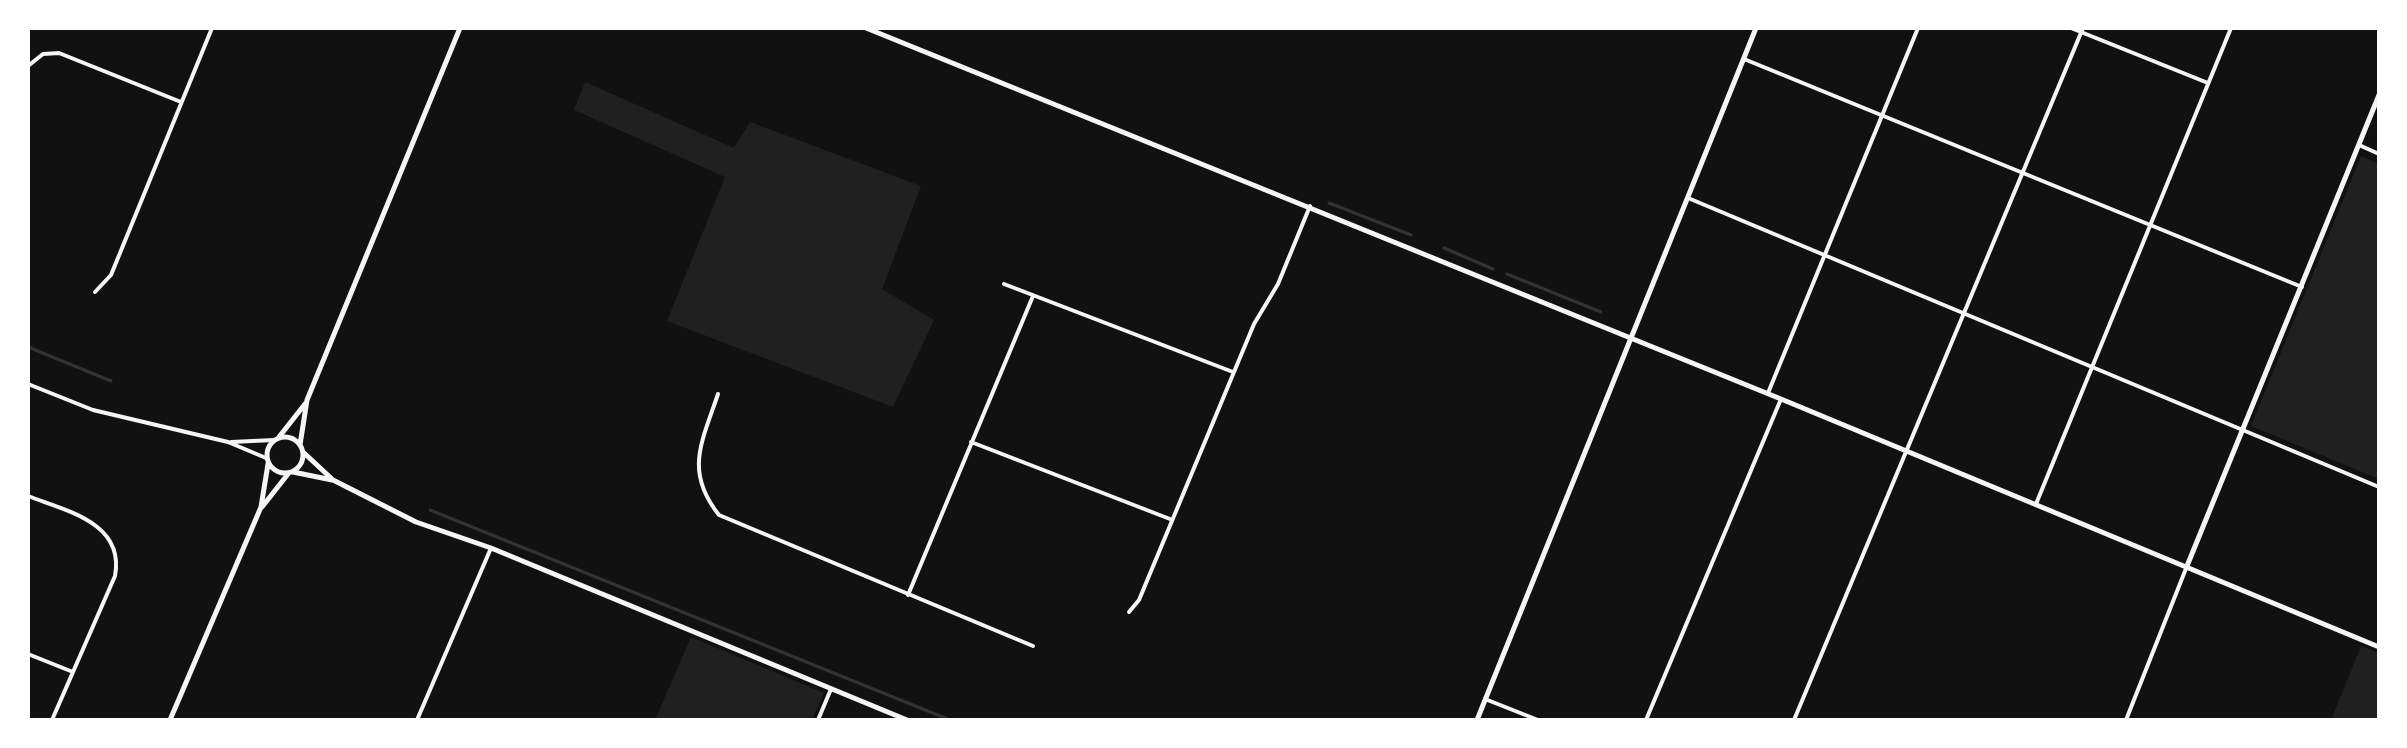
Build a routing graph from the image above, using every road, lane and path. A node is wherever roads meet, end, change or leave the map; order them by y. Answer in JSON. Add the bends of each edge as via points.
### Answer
{"nodes":[{"id":1,"x":212,"y":28,"type":"edge"},
{"id":2,"x":460,"y":28,"type":"edge"},
{"id":3,"x":866,"y":28,"type":"edge"},
{"id":4,"x":1756,"y":28,"type":"edge"},
{"id":5,"x":1918,"y":28,"type":"edge"},
{"id":6,"x":2071,"y":28,"type":"edge"},
{"id":7,"x":2231,"y":28,"type":"edge"},
{"id":8,"x":2082,"y":30,"type":"edge"},
{"id":9,"x":1744,"y":59,"type":"junction"},
{"id":10,"x":28,"y":66,"type":"edge"},
{"id":11,"x":2208,"y":83,"type":"junction"},
{"id":12,"x":2379,"y":95,"type":"edge"},
{"id":13,"x":181,"y":102,"type":"junction"},
{"id":14,"x":1883,"y":115,"type":"junction"},
{"id":15,"x":2359,"y":145,"type":"junction"},
{"id":16,"x":2379,"y":154,"type":"edge"},
{"id":17,"x":2022,"y":172,"type":"junction"},
{"id":18,"x":1688,"y":198,"type":"junction"},
{"id":19,"x":1310,"y":206,"type":"junction"},
{"id":20,"x":2150,"y":225,"type":"junction"},
{"id":21,"x":1825,"y":256,"type":"junction"},
{"id":22,"x":1004,"y":284,"type":"dead end"},
{"id":23,"x":2302,"y":287,"type":"junction"},
{"id":24,"x":95,"y":292,"type":"dead end"},
{"id":25,"x":1033,"y":296,"type":"junction"},
{"id":26,"x":1965,"y":313,"type":"junction"},
{"id":27,"x":1633,"y":339,"type":"junction"},
{"id":28,"x":2093,"y":366,"type":"junction"},
{"id":29,"x":1233,"y":372,"type":"junction"},
{"id":30,"x":28,"y":384,"type":"edge"},
{"id":31,"x":1768,"y":393,"type":"junction"},
{"id":32,"x":718,"y":394,"type":"dead end"},
{"id":33,"x":1781,"y":399,"type":"junction"},
{"id":34,"x":307,"y":400,"type":"junction"},
{"id":35,"x":2243,"y":428,"type":"junction"},
{"id":36,"x":276,"y":439,"type":"junction"},
{"id":37,"x":228,"y":442,"type":"junction"},
{"id":38,"x":971,"y":442,"type":"junction"},
{"id":39,"x":302,"y":449,"type":"junction"},
{"id":40,"x":1907,"y":451,"type":"junction"},
{"id":41,"x":267,"y":461,"type":"junction"},
{"id":42,"x":291,"y":473,"type":"junction"},
{"id":43,"x":333,"y":480,"type":"junction"},
{"id":44,"x":2379,"y":487,"type":"edge"},
{"id":45,"x":28,"y":496,"type":"edge"},
{"id":46,"x":2036,"y":504,"type":"junction"},
{"id":47,"x":261,"y":507,"type":"junction"},
{"id":48,"x":1171,"y":520,"type":"junction"},
{"id":49,"x":491,"y":548,"type":"junction"},
{"id":50,"x":2187,"y":566,"type":"junction"},
{"id":51,"x":908,"y":595,"type":"junction"},
{"id":52,"x":1129,"y":612,"type":"dead end"},
{"id":53,"x":1033,"y":646,"type":"dead end"},
{"id":54,"x":2379,"y":647,"type":"edge"},
{"id":55,"x":28,"y":654,"type":"edge"},
{"id":56,"x":73,"y":672,"type":"junction"},
{"id":57,"x":831,"y":689,"type":"junction"},
{"id":58,"x":1485,"y":699,"type":"junction"},
{"id":59,"x":52,"y":720,"type":"edge"},
{"id":60,"x":170,"y":720,"type":"edge"},
{"id":61,"x":417,"y":720,"type":"edge"},
{"id":62,"x":818,"y":720,"type":"edge"},
{"id":63,"x":907,"y":720,"type":"edge"},
{"id":64,"x":1477,"y":720,"type":"edge"},
{"id":65,"x":1538,"y":720,"type":"edge"},
{"id":66,"x":1646,"y":720,"type":"edge"},
{"id":67,"x":1794,"y":720,"type":"edge"},
{"id":68,"x":2126,"y":720,"type":"edge"}],
"edges":[{"from":1,"to":13,"type":"street"},
{"from":2,"to":34,"type":"street"},
{"from":3,"to":19,"type":"street"},
{"from":4,"to":9,"type":"street"},
{"from":5,"to":14,"type":"street"},
{"from":6,"to":8,"type":"street"},
{"from":7,"to":11,"type":"street"},
{"from":8,"to":11,"type":"street"},
{"from":8,"to":17,"type":"street"},
{"from":9,"to":14,"type":"street"},
{"from":9,"to":18,"type":"street"},
{"from":10,"to":13,"type":"street","via":[[43,54],[59,53]]},
{"from":11,"to":20,"type":"street"},
{"from":12,"to":15,"type":"street"},
{"from":13,"to":24,"type":"street","via":[[111,275]]},
{"from":14,"to":17,"type":"street"},
{"from":14,"to":21,"type":"street"},
{"from":15,"to":16,"type":"street"},
{"from":15,"to":23,"type":"street"},
{"from":17,"to":20,"type":"street"},
{"from":17,"to":26,"type":"street"},
{"from":18,"to":21,"type":"street"},
{"from":18,"to":27,"type":"street"},
{"from":19,"to":27,"type":"street"},
{"from":19,"to":29,"type":"street"},
{"from":20,"to":23,"type":"street"},
{"from":20,"to":28,"type":"street"},
{"from":21,"to":26,"type":"street"},
{"from":21,"to":31,"type":"street"},
{"from":22,"to":25,"type":"street"},
{"from":23,"to":35,"type":"street"},
{"from":25,"to":29,"type":"street"},
{"from":25,"to":38,"type":"street"},
{"from":26,"to":28,"type":"street"},
{"from":26,"to":40,"type":"street"},
{"from":27,"to":31,"type":"street"},
{"from":27,"to":58,"type":"street"},
{"from":28,"to":35,"type":"street"},
{"from":28,"to":46,"type":"street"},
{"from":29,"to":48,"type":"street"},
{"from":30,"to":37,"type":"street","via":[[93,410]]},
{"from":31,"to":33,"type":"street"},
{"from":32,"to":51,"type":"street","via":[[696,474],[705,499],[719,515]]},
{"from":33,"to":40,"type":"street"},
{"from":33,"to":66,"type":"street"},
{"from":34,"to":36,"type":"street"},
{"from":34,"to":39,"type":"street"},
{"from":35,"to":44,"type":"street"},
{"from":35,"to":50,"type":"street"},
{"from":36,"to":37,"type":"street"},
{"from":36,"to":39,"type":"street","via":[[293,439]]},
{"from":36,"to":41,"type":"street"},
{"from":37,"to":41,"type":"street"},
{"from":38,"to":48,"type":"street"},
{"from":38,"to":51,"type":"street"},
{"from":39,"to":42,"type":"street","via":[[301,463]]},
{"from":39,"to":43,"type":"street"},
{"from":40,"to":46,"type":"street"},
{"from":40,"to":67,"type":"street"},
{"from":41,"to":42,"type":"street","via":[[277,472]]},
{"from":41,"to":47,"type":"street"},
{"from":42,"to":43,"type":"street"},
{"from":42,"to":47,"type":"street"},
{"from":43,"to":49,"type":"street","via":[[416,522]]},
{"from":45,"to":56,"type":"street","via":[[97,524],[116,553],[115,576]]},
{"from":46,"to":50,"type":"street"},
{"from":47,"to":60,"type":"street"},
{"from":48,"to":52,"type":"street","via":[[1139,600]]},
{"from":49,"to":57,"type":"street"},
{"from":49,"to":61,"type":"street"},
{"from":50,"to":54,"type":"street"},
{"from":50,"to":68,"type":"street"},
{"from":51,"to":53,"type":"street"},
{"from":55,"to":56,"type":"street"},
{"from":56,"to":59,"type":"street"},
{"from":57,"to":62,"type":"street"},
{"from":57,"to":63,"type":"street"},
{"from":58,"to":64,"type":"street"},
{"from":58,"to":65,"type":"street"}]}
